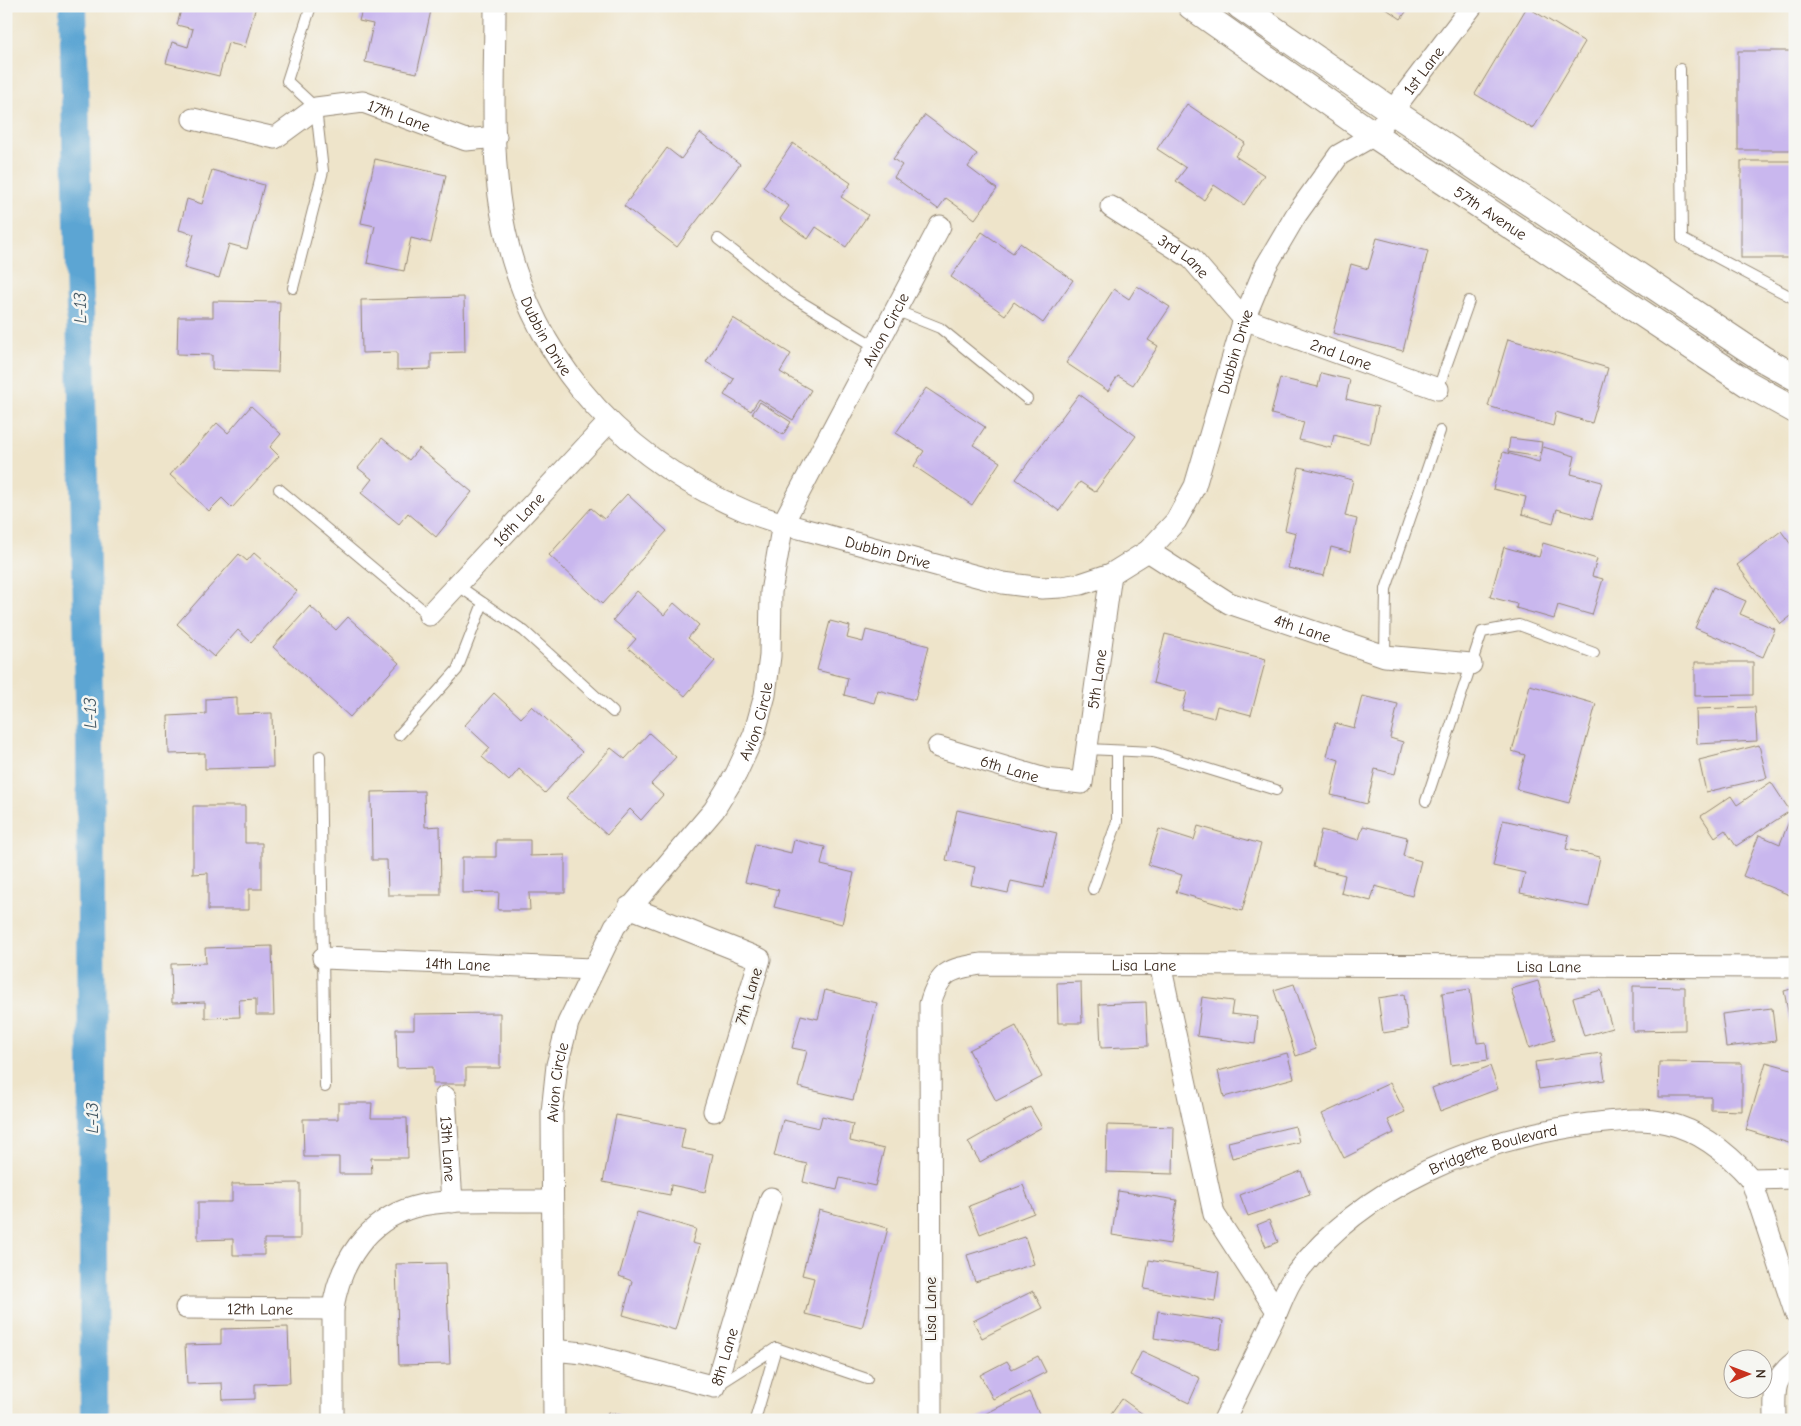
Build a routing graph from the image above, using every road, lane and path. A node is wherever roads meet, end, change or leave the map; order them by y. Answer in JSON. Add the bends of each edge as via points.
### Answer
{"nodes":[{"id":1,"x":311,"y":6,"type":"edge"},
{"id":2,"x":495,"y":6,"type":"edge"},
{"id":3,"x":1191,"y":6,"type":"edge"},
{"id":4,"x":1240,"y":6,"type":"edge"},
{"id":5,"x":1472,"y":6,"type":"edge"},
{"id":6,"x":1680,"y":69,"type":"dead end"},
{"id":7,"x":316,"y":108,"type":"junction"},
{"id":8,"x":1392,"y":111,"type":"junction"},
{"id":9,"x":193,"y":118,"type":"dead end"},
{"id":10,"x":1374,"y":135,"type":"junction"},
{"id":11,"x":496,"y":137,"type":"junction"},
{"id":12,"x":1111,"y":207,"type":"dead end"},
{"id":13,"x":940,"y":226,"type":"dead end"},
{"id":14,"x":718,"y":239,"type":"dead end"},
{"id":15,"x":293,"y":288,"type":"dead end"},
{"id":16,"x":1795,"y":300,"type":"edge"},
{"id":17,"x":1469,"y":301,"type":"dead end"},
{"id":18,"x":895,"y":310,"type":"junction"},
{"id":19,"x":1244,"y":319,"type":"junction"},
{"id":20,"x":876,"y":347,"type":"junction"},
{"id":21,"x":1795,"y":377,"type":"edge"},
{"id":22,"x":1438,"y":388,"type":"joint"},
{"id":23,"x":1027,"y":399,"type":"dead end"},
{"id":24,"x":1795,"y":410,"type":"edge"},
{"id":25,"x":609,"y":422,"type":"junction"},
{"id":26,"x":1440,"y":431,"type":"dead end"},
{"id":27,"x":279,"y":489,"type":"dead end"},
{"id":28,"x":783,"y":523,"type":"junction"},
{"id":29,"x":1148,"y":551,"type":"junction"},
{"id":30,"x":1111,"y":574,"type":"junction"},
{"id":31,"x":457,"y":585,"type":"junction"},
{"id":32,"x":483,"y":603,"type":"junction"},
{"id":33,"x":429,"y":615,"type":"joint"},
{"id":34,"x":1594,"y":653,"type":"dead end"},
{"id":35,"x":1385,"y":656,"type":"junction"},
{"id":36,"x":1471,"y":664,"type":"junction"},
{"id":37,"x":614,"y":712,"type":"dead end"},
{"id":38,"x":399,"y":735,"type":"dead end"},
{"id":39,"x":938,"y":748,"type":"dead end"},
{"id":40,"x":1087,"y":749,"type":"junction"},
{"id":41,"x":1117,"y":751,"type":"junction"},
{"id":42,"x":320,"y":756,"type":"dead end"},
{"id":43,"x":1082,"y":783,"type":"joint"},
{"id":44,"x":1276,"y":790,"type":"dead end"},
{"id":45,"x":1426,"y":801,"type":"dead end"},
{"id":46,"x":1093,"y":889,"type":"dead end"},
{"id":47,"x":629,"y":907,"type":"junction"},
{"id":48,"x":323,"y":958,"type":"junction"},
{"id":49,"x":1160,"y":964,"type":"junction"},
{"id":50,"x":1795,"y":967,"type":"edge"},
{"id":51,"x":592,"y":969,"type":"junction"},
{"id":52,"x":325,"y":1087,"type":"dead end"},
{"id":53,"x":445,"y":1097,"type":"dead end"},
{"id":54,"x":714,"y":1111,"type":"dead end"},
{"id":55,"x":1795,"y":1178,"type":"edge"},
{"id":56,"x":1751,"y":1179,"type":"junction"},
{"id":57,"x":771,"y":1198,"type":"dead end"},
{"id":58,"x":552,"y":1201,"type":"junction"},
{"id":59,"x":452,"y":1202,"type":"junction"},
{"id":60,"x":186,"y":1308,"type":"dead end"},
{"id":61,"x":333,"y":1310,"type":"junction"},
{"id":62,"x":1277,"y":1311,"type":"junction"},
{"id":63,"x":1795,"y":1312,"type":"edge"},
{"id":64,"x":776,"y":1348,"type":"junction"},
{"id":65,"x":553,"y":1350,"type":"junction"},
{"id":66,"x":1795,"y":1362,"type":"edge"},
{"id":67,"x":867,"y":1379,"type":"dead end"},
{"id":68,"x":715,"y":1387,"type":"junction"},
{"id":69,"x":334,"y":1420,"type":"edge"},
{"id":70,"x":554,"y":1420,"type":"edge"},
{"id":71,"x":755,"y":1420,"type":"edge"},
{"id":72,"x":930,"y":1420,"type":"edge"},
{"id":73,"x":1224,"y":1420,"type":"edge"},
{"id":74,"x":1775,"y":1420,"type":"edge"}],
"edges":[{"from":1,"to":7,"type":"lane","via":[[287,81]]},
{"from":2,"to":11,"type":"street","name":"Dubbin Drive"},
{"from":3,"to":10,"type":"street","name":"57th Avenue"},
{"from":4,"to":8,"type":"street","name":"57th Avenue"},
{"from":5,"to":8,"type":"street","name":"1st Lane"},
{"from":6,"to":16,"type":"lane","via":[[1682,239]]},
{"from":7,"to":9,"type":"street","name":"17th Lane","via":[[275,138]]},
{"from":7,"to":11,"type":"street","name":"17th Lane","via":[[363,102],[466,140]]},
{"from":7,"to":15,"type":"lane","via":[[323,171]]},
{"from":8,"to":10,"type":"street","name":"1st Lane"},
{"from":8,"to":21,"type":"street","name":"57th Avenue","via":[[1763,359]]},
{"from":10,"to":19,"type":"street","name":"Dubbin Drive","via":[[1339,155],[1333,162],[1266,266]]},
{"from":10,"to":24,"type":"street","name":"57th Avenue","via":[[1748,384]]},
{"from":11,"to":25,"type":"street","name":"Dubbin Drive","via":[[498,194],[526,300],[552,349],[583,394]]},
{"from":12,"to":19,"type":"street","name":"3rd Lane","via":[[1191,258]]},
{"from":13,"to":18,"type":"street","name":"Avion Circle"},
{"from":14,"to":20,"type":"lane","via":[[791,296]]},
{"from":17,"to":22,"type":"lane"},
{"from":18,"to":20,"type":"street","name":"Avion Circle"},
{"from":18,"to":23,"type":"lane","via":[[940,328]]},
{"from":19,"to":22,"type":"street","name":"2nd Lane"},
{"from":19,"to":29,"type":"street","name":"Dubbin Drive","via":[[1195,486],[1176,521]]},
{"from":20,"to":28,"type":"street","name":"Avion Circle"},
{"from":25,"to":28,"type":"street","name":"Dubbin Drive","via":[[639,450],[684,481],[749,513]]},
{"from":25,"to":31,"type":"street","name":"16th Lane"},
{"from":26,"to":35,"type":"lane","via":[[1386,589]]},
{"from":27,"to":33,"type":"lane"},
{"from":28,"to":30,"type":"street","name":"Dubbin Drive","via":[[1022,586],[1061,587]]},
{"from":28,"to":47,"type":"street","name":"Avion Circle","via":[[771,592],[770,656],[754,735],[714,810]]},
{"from":29,"to":30,"type":"street","name":"Dubbin Drive"},
{"from":29,"to":35,"type":"street","name":"4th Lane","via":[[1229,603]]},
{"from":30,"to":40,"type":"street","name":"5th Lane"},
{"from":31,"to":32,"type":"lane"},
{"from":31,"to":33,"type":"street","name":"16th Lane"},
{"from":32,"to":37,"type":"lane","via":[[524,632]]},
{"from":32,"to":38,"type":"lane","via":[[456,670]]},
{"from":34,"to":36,"type":"lane","via":[[1519,625],[1482,632]]},
{"from":35,"to":36,"type":"street","name":"4th Lane"},
{"from":36,"to":45,"type":"lane"},
{"from":39,"to":43,"type":"street","name":"6th Lane","via":[[1045,779]]},
{"from":40,"to":41,"type":"lane"},
{"from":40,"to":43,"type":"street","name":"5th Lane"},
{"from":41,"to":44,"type":"lane","via":[[1153,752]]},
{"from":41,"to":46,"type":"lane","via":[[1117,822]]},
{"from":42,"to":48,"type":"lane"},
{"from":47,"to":51,"type":"street","name":"Avion Circle"},
{"from":47,"to":54,"type":"street","name":"7th Lane","via":[[760,959]]},
{"from":48,"to":51,"type":"street","name":"14th Lane"},
{"from":48,"to":52,"type":"lane"},
{"from":49,"to":50,"type":"street","name":"Lisa Lane"},
{"from":49,"to":62,"type":"street","via":[[1214,1214]]},
{"from":49,"to":72,"type":"street","name":"Lisa Lane","via":[[980,964],[947,973],[936,984],[930,1004]]},
{"from":51,"to":58,"type":"street","name":"Avion Circle","via":[[568,1023],[557,1065],[552,1112]]},
{"from":53,"to":59,"type":"street","name":"13th Lane"},
{"from":55,"to":56,"type":"street"},
{"from":56,"to":62,"type":"street","name":"Bridgette Boulevard","via":[[1720,1148],[1687,1130],[1650,1120],[1565,1127],[1521,1137],[1458,1158],[1380,1197],[1343,1225],[1313,1254],[1295,1275]]},
{"from":56,"to":63,"type":"street","name":"Bridgette Boulevard"},
{"from":57,"to":68,"type":"street","name":"8th Lane"},
{"from":58,"to":59,"type":"street"},
{"from":58,"to":65,"type":"street","name":"Avion Circle"},
{"from":59,"to":61,"type":"street","via":[[414,1207],[378,1225],[351,1255],[336,1292]]},
{"from":60,"to":61,"type":"street","name":"12th Lane"},
{"from":61,"to":69,"type":"street"},
{"from":62,"to":73,"type":"street","name":"Bridgette Boulevard"},
{"from":64,"to":67,"type":"lane"},
{"from":64,"to":68,"type":"lane"},
{"from":64,"to":71,"type":"lane"},
{"from":65,"to":68,"type":"street","name":"8th Lane","via":[[582,1354]]},
{"from":65,"to":70,"type":"street","name":"Avion Circle"},
{"from":66,"to":74,"type":"street","via":[[1780,1374],[1775,1393]]}]}
